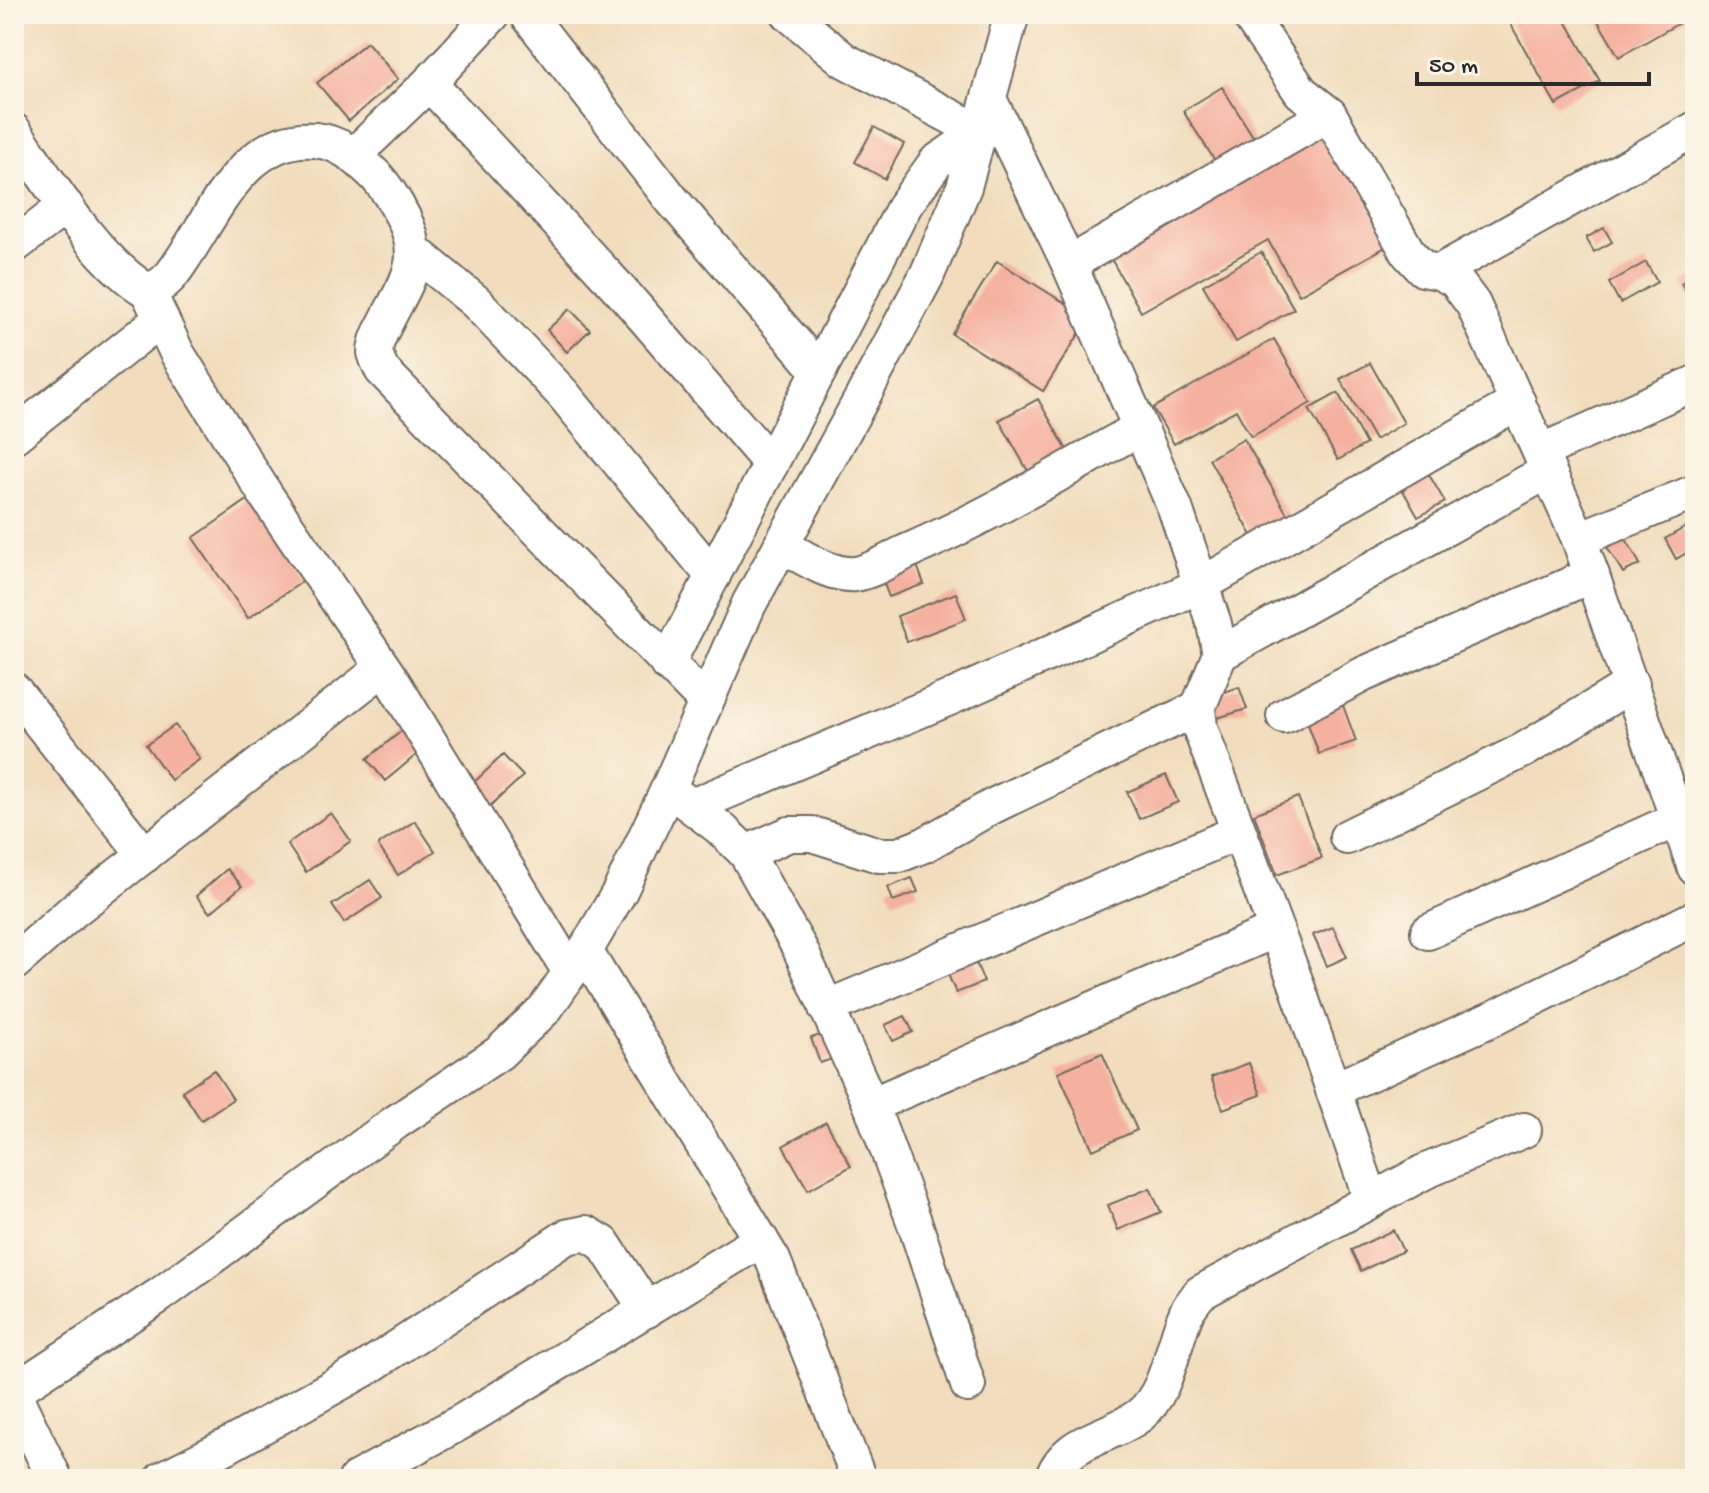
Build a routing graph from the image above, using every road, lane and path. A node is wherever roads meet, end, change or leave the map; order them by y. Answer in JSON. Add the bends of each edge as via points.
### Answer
{"nodes":[{"id":1,"x":493,"y":14,"type":"edge"},
{"id":2,"x":527,"y":14,"type":"edge"},
{"id":3,"x":789,"y":14,"type":"edge"},
{"id":4,"x":1012,"y":14,"type":"edge"},
{"id":5,"x":1248,"y":14,"type":"edge"},
{"id":6,"x":429,"y":83,"type":"junction"},
{"id":7,"x":989,"y":99,"type":"junction"},
{"id":8,"x":1329,"y":114,"type":"junction"},
{"id":9,"x":1695,"y":129,"type":"edge"},
{"id":10,"x":14,"y":131,"type":"edge"},
{"id":11,"x":980,"y":132,"type":"junction"},
{"id":12,"x":354,"y":155,"type":"junction"},
{"id":13,"x":66,"y":206,"type":"junction"},
{"id":14,"x":14,"y":246,"type":"edge"},
{"id":15,"x":415,"y":252,"type":"junction"},
{"id":16,"x":1069,"y":264,"type":"junction"},
{"id":17,"x":1439,"y":272,"type":"junction"},
{"id":18,"x":154,"y":305,"type":"junction"},
{"id":19,"x":819,"y":371,"type":"junction"},
{"id":20,"x":1695,"y":383,"type":"edge"},
{"id":21,"x":1518,"y":402,"type":"junction"},
{"id":22,"x":1140,"y":428,"type":"junction"},
{"id":23,"x":14,"y":436,"type":"edge"},
{"id":24,"x":1544,"y":461,"type":"junction"},
{"id":25,"x":771,"y":464,"type":"junction"},
{"id":26,"x":1695,"y":492,"type":"edge"},
{"id":27,"x":1579,"y":539,"type":"junction"},
{"id":28,"x":781,"y":545,"type":"junction"},
{"id":29,"x":1592,"y":575,"type":"junction"},
{"id":30,"x":713,"y":576,"type":"junction"},
{"id":31,"x":1201,"y":585,"type":"junction"},
{"id":32,"x":1220,"y":654,"type":"junction"},
{"id":33,"x":667,"y":664,"type":"junction"},
{"id":34,"x":383,"y":668,"type":"junction"},
{"id":35,"x":1632,"y":684,"type":"junction"},
{"id":36,"x":14,"y":690,"type":"edge"},
{"id":37,"x":706,"y":702,"type":"junction"},
{"id":38,"x":1198,"y":708,"type":"junction"},
{"id":39,"x":1284,"y":716,"type":"dead end"},
{"id":40,"x":680,"y":798,"type":"junction"},
{"id":41,"x":1678,"y":819,"type":"junction"},
{"id":42,"x":1239,"y":832,"type":"junction"},
{"id":43,"x":1347,"y":837,"type":"dead end"},
{"id":44,"x":746,"y":853,"type":"junction"},
{"id":45,"x":145,"y":855,"type":"junction"},
{"id":46,"x":1695,"y":868,"type":"edge"},
{"id":47,"x":1695,"y":918,"type":"edge"},
{"id":48,"x":1276,"y":930,"type":"junction"},
{"id":49,"x":1428,"y":932,"type":"dead end"},
{"id":50,"x":578,"y":961,"type":"junction"},
{"id":51,"x":14,"y":963,"type":"edge"},
{"id":52,"x":826,"y":1008,"type":"junction"},
{"id":53,"x":1333,"y":1090,"type":"junction"},
{"id":54,"x":871,"y":1105,"type":"junction"},
{"id":55,"x":1524,"y":1130,"type":"dead end"},
{"id":56,"x":1371,"y":1199,"type":"junction"},
{"id":57,"x":761,"y":1240,"type":"junction"},
{"id":58,"x":647,"y":1310,"type":"junction"},
{"id":59,"x":968,"y":1385,"type":"dead end"},
{"id":60,"x":14,"y":1392,"type":"edge"},
{"id":61,"x":172,"y":1477,"type":"edge"},
{"id":62,"x":55,"y":1479,"type":"edge"},
{"id":63,"x":356,"y":1479,"type":"edge"},
{"id":64,"x":859,"y":1479,"type":"edge"},
{"id":65,"x":1052,"y":1479,"type":"edge"}],
"edges":[{"from":1,"to":6,"type":"street"},
{"from":2,"to":19,"type":"street","via":[[672,200]]},
{"from":3,"to":11,"type":"street","via":[[844,60]]},
{"from":4,"to":7,"type":"street"},
{"from":5,"to":8,"type":"street","via":[[1301,92]]},
{"from":6,"to":12,"type":"street"},
{"from":6,"to":25,"type":"street","via":[[624,294]]},
{"from":7,"to":11,"type":"street"},
{"from":7,"to":16,"type":"street"},
{"from":8,"to":16,"type":"street"},
{"from":8,"to":17,"type":"street","via":[[1409,254],[1423,269]]},
{"from":9,"to":17,"type":"street"},
{"from":10,"to":13,"type":"street"},
{"from":11,"to":19,"type":"street","via":[[936,162],[905,205]]},
{"from":11,"to":28,"type":"street","via":[[964,187],[927,275]]},
{"from":12,"to":15,"type":"street","via":[[388,189]]},
{"from":12,"to":18,"type":"street","via":[[327,141],[303,139],[279,143],[254,158]]},
{"from":13,"to":14,"type":"street"},
{"from":13,"to":18,"type":"street"},
{"from":15,"to":30,"type":"street","via":[[476,302],[563,394]]},
{"from":15,"to":33,"type":"street","via":[[380,333],[375,352],[382,370]]},
{"from":16,"to":22,"type":"street"},
{"from":17,"to":21,"type":"street","via":[[1455,280],[1473,304]]},
{"from":18,"to":23,"type":"street"},
{"from":18,"to":34,"type":"street","via":[[177,353],[267,497]]},
{"from":19,"to":25,"type":"street"},
{"from":20,"to":24,"type":"street"},
{"from":21,"to":24,"type":"street"},
{"from":21,"to":31,"type":"street"},
{"from":22,"to":28,"type":"street","via":[[981,516],[857,574],[821,566]]},
{"from":22,"to":31,"type":"street"},
{"from":24,"to":27,"type":"street"},
{"from":24,"to":32,"type":"street"},
{"from":25,"to":30,"type":"street"},
{"from":26,"to":27,"type":"street"},
{"from":27,"to":29,"type":"street"},
{"from":28,"to":37,"type":"street"},
{"from":29,"to":35,"type":"street"},
{"from":29,"to":39,"type":"street","via":[[1364,674]]},
{"from":30,"to":33,"type":"street"},
{"from":31,"to":32,"type":"street"},
{"from":31,"to":40,"type":"street","via":[[954,696]]},
{"from":32,"to":38,"type":"street"},
{"from":33,"to":37,"type":"street"},
{"from":34,"to":45,"type":"street"},
{"from":34,"to":50,"type":"street"},
{"from":35,"to":41,"type":"street"},
{"from":35,"to":43,"type":"street","via":[[1524,750]]},
{"from":36,"to":45,"type":"street"},
{"from":37,"to":40,"type":"street"},
{"from":38,"to":42,"type":"street","via":[[1200,728]]},
{"from":38,"to":44,"type":"street","via":[[899,855],[879,855],[812,834],[789,834]]},
{"from":40,"to":44,"type":"street"},
{"from":40,"to":50,"type":"street"},
{"from":41,"to":46,"type":"street"},
{"from":41,"to":49,"type":"street"},
{"from":42,"to":48,"type":"street"},
{"from":42,"to":52,"type":"street"},
{"from":44,"to":52,"type":"street"},
{"from":45,"to":51,"type":"street"},
{"from":47,"to":53,"type":"street","via":[[1494,1018]]},
{"from":48,"to":53,"type":"street"},
{"from":48,"to":54,"type":"street"},
{"from":50,"to":57,"type":"street"},
{"from":50,"to":60,"type":"street","via":[[545,1009],[499,1053],[160,1295]]},
{"from":52,"to":54,"type":"street"},
{"from":53,"to":56,"type":"street"},
{"from":54,"to":59,"type":"street"},
{"from":55,"to":56,"type":"street"},
{"from":56,"to":65,"type":"street","via":[[1200,1293],[1187,1311],[1152,1403],[1139,1416],[1069,1452]]},
{"from":57,"to":58,"type":"street"},
{"from":57,"to":64,"type":"street","via":[[803,1331]]},
{"from":58,"to":61,"type":"street","via":[[603,1243],[586,1233],[566,1237],[365,1369]]},
{"from":58,"to":63,"type":"street"},
{"from":60,"to":62,"type":"street"}]}
